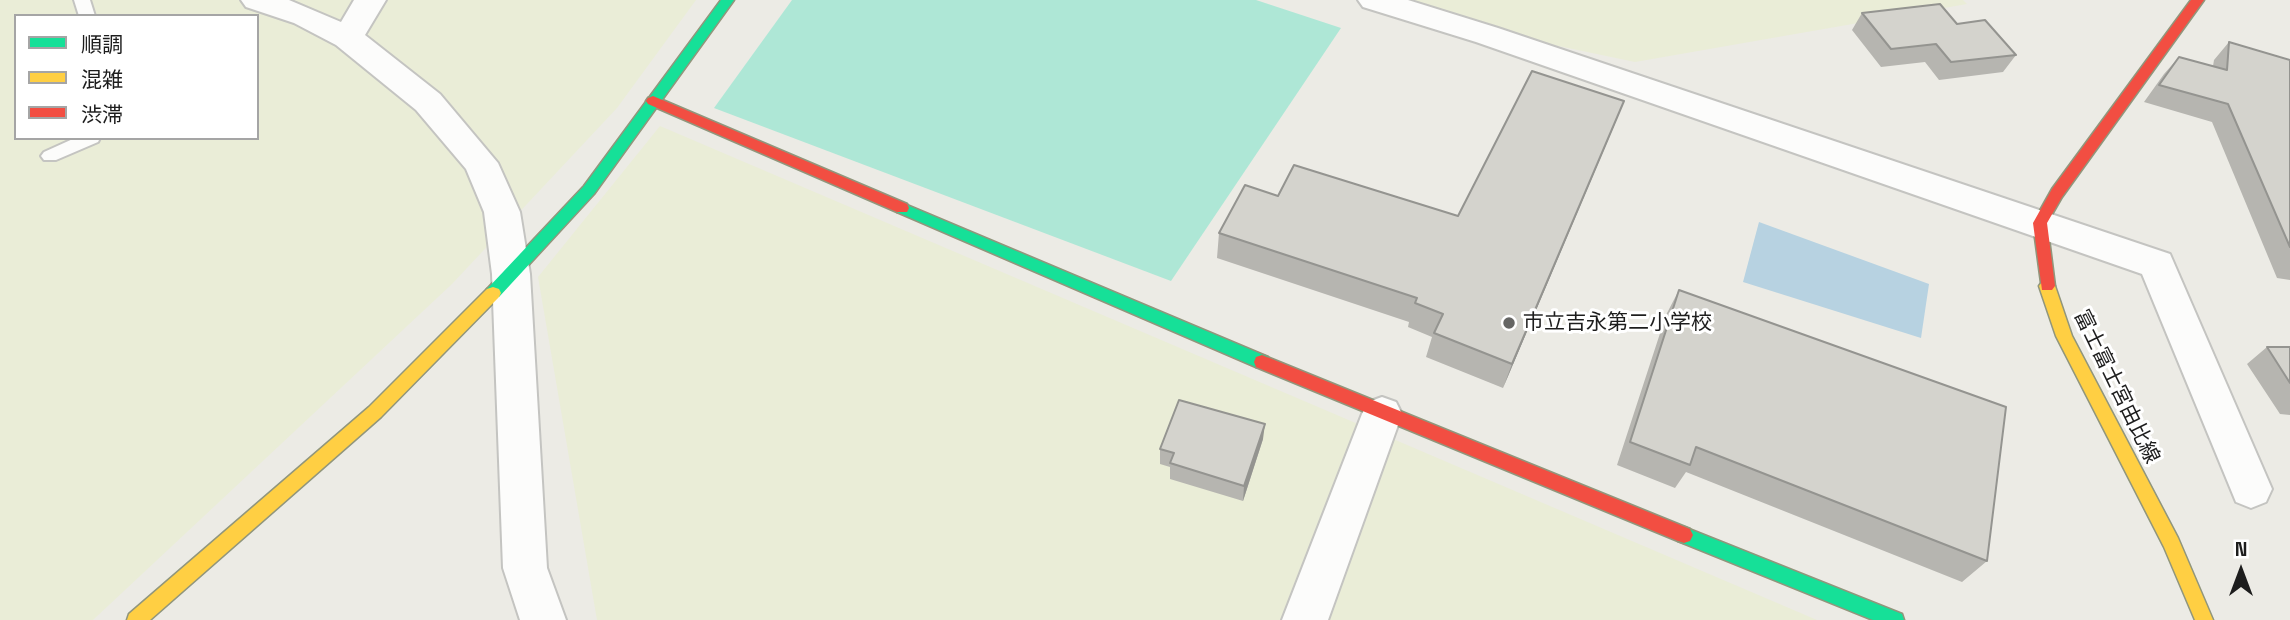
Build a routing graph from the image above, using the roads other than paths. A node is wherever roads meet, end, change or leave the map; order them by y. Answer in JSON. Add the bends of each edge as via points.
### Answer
{"nodes":[{"id":1,"x":257,"y":0,"type":"edge"},
{"id":2,"x":370,"y":0,"type":"edge"},
{"id":3,"x":728,"y":0,"type":"edge"},
{"id":4,"x":1374,"y":0,"type":"edge"},
{"id":5,"x":1478,"y":0,"type":"edge"},
{"id":6,"x":2198,"y":0,"type":"edge"},
{"id":7,"x":1487,"y":35,"type":"junction"},
{"id":8,"x":347,"y":38,"type":"junction"},
{"id":9,"x":653,"y":101,"type":"junction"},
{"id":10,"x":87,"y":140,"type":"edge"},
{"id":11,"x":50,"y":156,"type":"dead end"},
{"id":12,"x":2040,"y":223,"type":"junction"},
{"id":13,"x":511,"y":274,"type":"junction"},
{"id":14,"x":1382,"y":414,"type":"junction"},
{"id":15,"x":2251,"y":489,"type":"dead end"},
{"id":16,"x":136,"y":620,"type":"edge"},
{"id":17,"x":542,"y":620,"type":"edge"},
{"id":18,"x":1305,"y":620,"type":"edge"},
{"id":19,"x":1895,"y":620,"type":"edge"},
{"id":20,"x":2204,"y":620,"type":"edge"}],
"edges":[{"from":1,"to":8,"type":"street","via":[[305,16]]},
{"from":2,"to":8,"type":"street"},
{"from":3,"to":9,"type":"street"},
{"from":4,"to":7,"type":"street"},
{"from":5,"to":7,"type":"street"},
{"from":6,"to":12,"type":"street"},
{"from":7,"to":12,"type":"street"},
{"from":8,"to":13,"type":"street","via":[[428,102],[481,163],[502,212]]},
{"from":9,"to":13,"type":"street","via":[[589,190]]},
{"from":9,"to":14,"type":"street"},
{"from":10,"to":11,"type":"lane"},
{"from":12,"to":15,"type":"street","via":[[2157,264]]},
{"from":12,"to":20,"type":"street","name":"富士富士宮由比線","via":[[2045,278],[2064,336],[2172,544]]},
{"from":13,"to":16,"type":"street","via":[[375,412]]},
{"from":13,"to":17,"type":"street","via":[[525,568]]},
{"from":14,"to":18,"type":"street"},
{"from":14,"to":19,"type":"street"}]}
